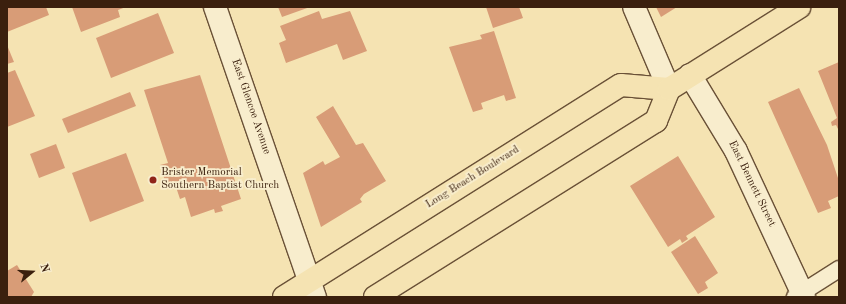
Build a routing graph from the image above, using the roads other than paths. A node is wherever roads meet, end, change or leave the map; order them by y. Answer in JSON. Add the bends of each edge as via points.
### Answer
{"nodes":[{"id":1,"x":216,"y":7,"type":"edge"},
{"id":2,"x":634,"y":7,"type":"edge"},
{"id":3,"x":799,"y":7,"type":"edge"},
{"id":4,"x":690,"y":75,"type":"junction"},
{"id":5,"x":669,"y":89,"type":"junction"},
{"id":6,"x":839,"y":269,"type":"edge"},
{"id":7,"x":312,"y":289,"type":"edge"},
{"id":8,"x":800,"y":296,"type":"edge"},
{"id":9,"x":284,"y":297,"type":"edge"},
{"id":10,"x":375,"y":297,"type":"edge"}],
"edges":[{"from":1,"to":7,"type":"street","name":"East Glencoe Avenue"},
{"from":2,"to":5,"type":"street"},
{"from":3,"to":4,"type":"main road"},
{"from":4,"to":5,"type":"main road"},
{"from":4,"to":8,"type":"street","name":"East Bennett Street","via":[[736,151]]},
{"from":5,"to":7,"type":"main road","name":"Long Beach Boulevard","via":[[621,85]]},
{"from":5,"to":10,"type":"main road","via":[[656,121]]},
{"from":6,"to":8,"type":"lane"},
{"from":7,"to":9,"type":"main road","name":"Long Beach Boulevard"}]}
